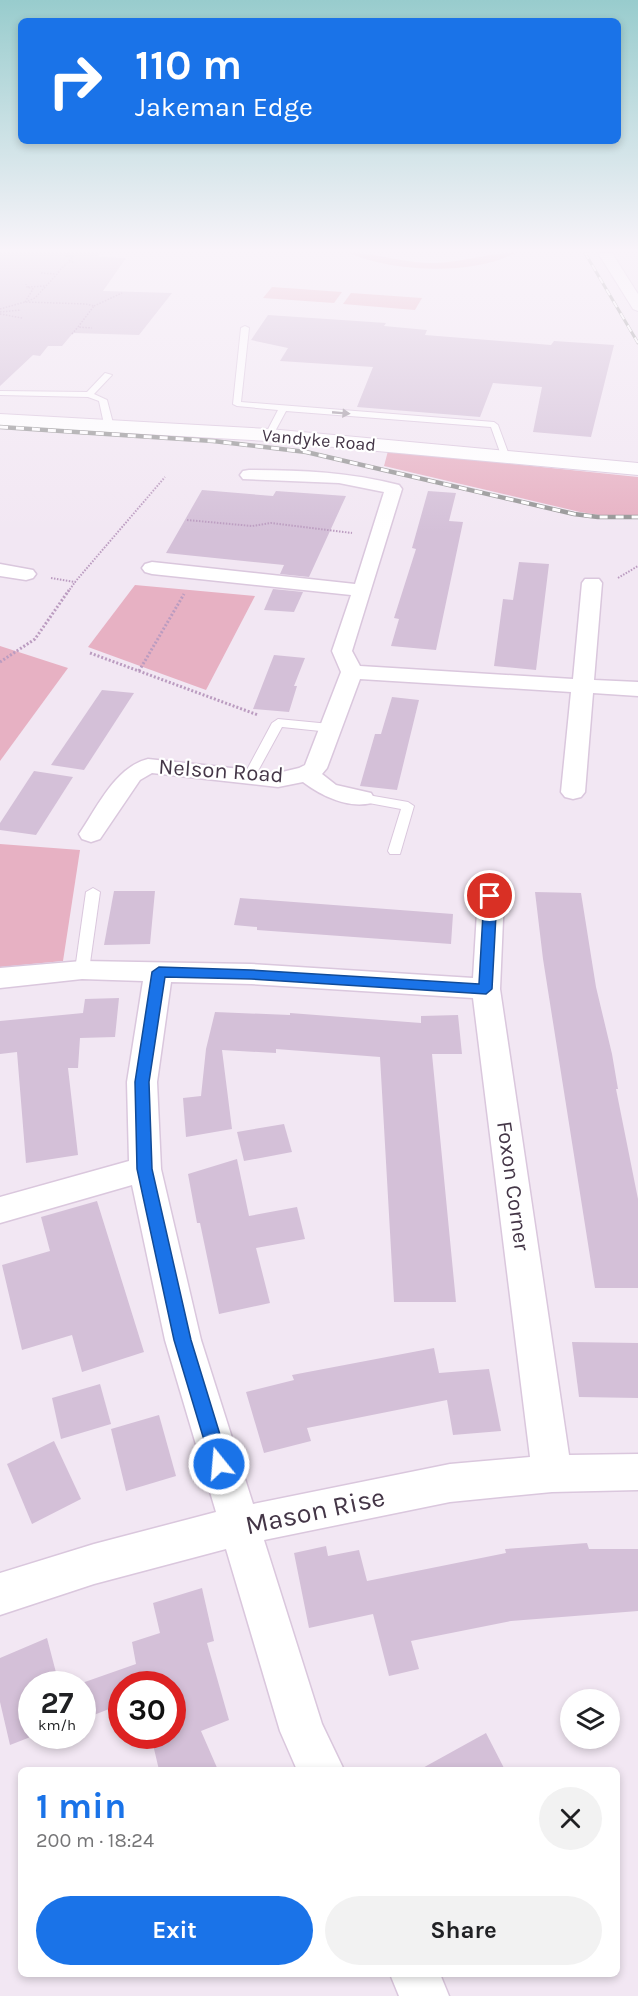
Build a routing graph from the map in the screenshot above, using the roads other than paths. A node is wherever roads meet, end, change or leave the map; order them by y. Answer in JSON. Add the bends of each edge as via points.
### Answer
{"nodes":[{"id":1,"x":243,"y":346,"type":"edge"},
{"id":2,"x":108,"y":375,"type":"dead end"},
{"id":3,"x":0,"y":393,"type":"edge"},
{"id":4,"x":88,"y":395,"type":"junction"},
{"id":5,"x":283,"y":408,"type":"junction"},
{"id":6,"x":0,"y":420,"type":"edge"},
{"id":7,"x":110,"y":427,"type":"junction"},
{"id":8,"x":269,"y":435,"type":"junction"},
{"id":9,"x":505,"y":455,"type":"junction"},
{"id":10,"x":638,"y":469,"type":"edge"},
{"id":11,"x":249,"y":475,"type":"dead end"},
{"id":12,"x":152,"y":568,"type":"dead end"},
{"id":13,"x":0,"y":570,"type":"edge"},
{"id":14,"x":26,"y":574,"type":"road end"},
{"id":15,"x":592,"y":583,"type":"dead end"},
{"id":16,"x":360,"y":590,"type":"junction"},
{"id":17,"x":352,"y":672,"type":"junction"},
{"id":18,"x":584,"y":686,"type":"junction"},
{"id":19,"x":638,"y":689,"type":"edge"},
{"id":20,"x":330,"y":728,"type":"junction"},
{"id":21,"x":308,"y":774,"type":"junction"},
{"id":22,"x":249,"y":777,"type":"junction"},
{"id":23,"x":573,"y":792,"type":"dead end"},
{"id":24,"x":362,"y":798,"type":"joint"},
{"id":25,"x":92,"y":834,"type":"dead end"},
{"id":26,"x":395,"y":851,"type":"dead end"},
{"id":27,"x":93,"y":892,"type":"dead end"},
{"id":28,"x":490,"y":896,"type":"dead end"},
{"id":29,"x":82,"y":970,"type":"junction"},
{"id":30,"x":159,"y":972,"type":"junction"},
{"id":31,"x":0,"y":978,"type":"edge"},
{"id":32,"x":486,"y":989,"type":"junction"},
{"id":33,"x":145,"y":1169,"type":"junction"},
{"id":34,"x":0,"y":1210,"type":"edge"},
{"id":35,"x":638,"y":1472,"type":"edge"},
{"id":36,"x":552,"y":1474,"type":"junction"},
{"id":37,"x":238,"y":1526,"type":"junction"},
{"id":38,"x":0,"y":1594,"type":"edge"},
{"id":39,"x":320,"y":1767,"type":"edge"},
{"id":40,"x":416,"y":1977,"type":"edge"},
{"id":41,"x":424,"y":1996,"type":"edge"}],
"edges":[{"from":1,"to":5,"type":"lane","via":[[237,404]]},
{"from":2,"to":4,"type":"lane"},
{"from":3,"to":4,"type":"lane"},
{"from":4,"to":7,"type":"lane","via":[[103,400]]},
{"from":5,"to":8,"type":"lane"},
{"from":5,"to":9,"type":"lane","one_way":true,"via":[[494,425]]},
{"from":6,"to":7,"type":"street","name":"Vandyke Road"},
{"from":7,"to":8,"type":"street","name":"Vandyke Road"},
{"from":8,"to":9,"type":"street","name":"Vandyke Road"},
{"from":9,"to":10,"type":"street","name":"Vandyke Road"},
{"from":11,"to":16,"type":"street","via":[[322,475],[368,481],[393,489]]},
{"from":12,"to":16,"type":"street"},
{"from":13,"to":14,"type":"street"},
{"from":15,"to":18,"type":"street"},
{"from":16,"to":17,"type":"street","via":[[342,651]]},
{"from":17,"to":18,"type":"street"},
{"from":17,"to":20,"type":"street","name":"Nelson Road"},
{"from":18,"to":19,"type":"street"},
{"from":18,"to":23,"type":"street"},
{"from":20,"to":21,"type":"street","name":"Nelson Road","via":[[315,768]]},
{"from":20,"to":22,"type":"lane","via":[[279,723]]},
{"from":21,"to":22,"type":"street","name":"Nelson Road","via":[[278,780]]},
{"from":21,"to":24,"type":"street","via":[[328,790]]},
{"from":22,"to":25,"type":"street","name":"Nelson Road","via":[[148,766],[132,774]]},
{"from":24,"to":26,"type":"lane","via":[[408,806]]},
{"from":27,"to":29,"type":"lane"},
{"from":28,"to":32,"type":"street","name":"Foxon Corner"},
{"from":29,"to":30,"type":"street"},
{"from":29,"to":31,"type":"street"},
{"from":30,"to":32,"type":"street"},
{"from":30,"to":33,"type":"street","via":[[142,1082]]},
{"from":32,"to":36,"type":"street","name":"Foxon Corner"},
{"from":33,"to":34,"type":"street"},
{"from":33,"to":37,"type":"street","via":[[183,1340]]},
{"from":35,"to":36,"type":"street","name":"Mason Rise"},
{"from":36,"to":37,"type":"street","name":"Mason Rise","via":[[450,1483]]},
{"from":37,"to":38,"type":"street","name":"Mason Rise","via":[[94,1564]]},
{"from":37,"to":39,"type":"street","via":[[302,1731]]},
{"from":40,"to":41,"type":"street"}]}
